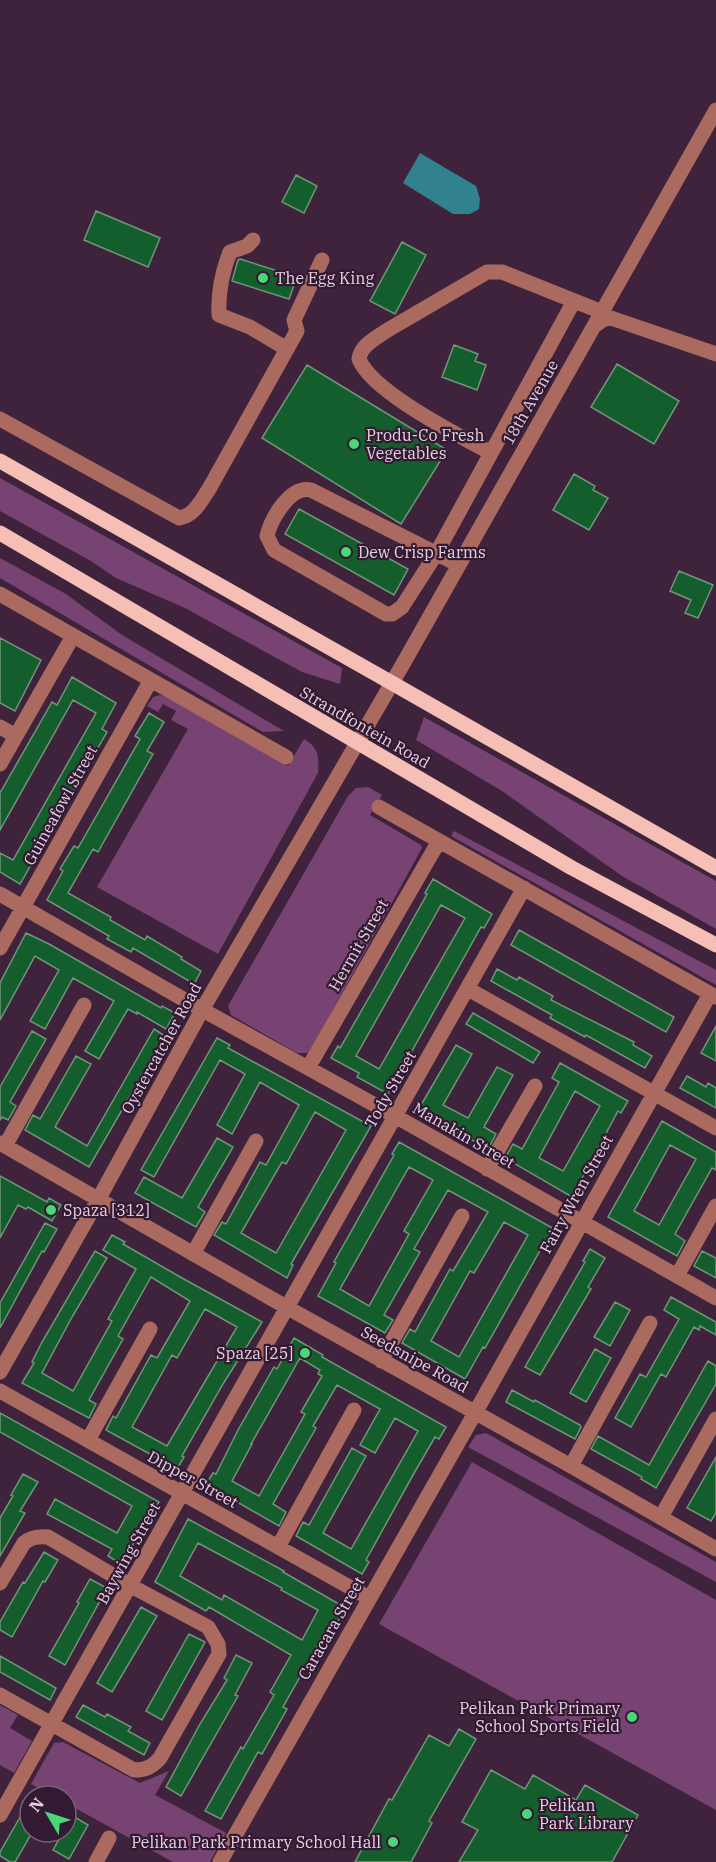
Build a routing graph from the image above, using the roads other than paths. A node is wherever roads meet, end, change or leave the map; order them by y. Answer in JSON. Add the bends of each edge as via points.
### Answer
{"nodes":[{"id":1,"x":716,"y":110,"type":"edge"},
{"id":2,"x":253,"y":240,"type":"dead end"},
{"id":3,"x":321,"y":260,"type":"dead end"},
{"id":4,"x":574,"y":301,"type":"junction"},
{"id":5,"x":602,"y":312,"type":"junction"},
{"id":6,"x":594,"y":326,"type":"junction"},
{"id":7,"x":287,"y":349,"type":"junction"},
{"id":8,"x":716,"y":354,"type":"edge"},
{"id":9,"x":0,"y":419,"type":"edge"},
{"id":10,"x":491,"y":453,"type":"junction"},
{"id":11,"x":0,"y":461,"type":"edge"},
{"id":12,"x":0,"y":533,"type":"edge"},
{"id":13,"x":436,"y":554,"type":"junction"},
{"id":14,"x":459,"y":565,"type":"junction"},
{"id":15,"x":0,"y":594,"type":"edge"},
{"id":16,"x":73,"y":636,"type":"junction"},
{"id":17,"x":151,"y":680,"type":"junction"},
{"id":18,"x":392,"y":683,"type":"junction"},
{"id":19,"x":0,"y":727,"type":"edge"},
{"id":20,"x":16,"y":736,"type":"junction"},
{"id":21,"x":356,"y":743,"type":"junction"},
{"id":22,"x":286,"y":757,"type":"dead end"},
{"id":23,"x":0,"y":764,"type":"edge"},
{"id":24,"x":379,"y":807,"type":"dead end"},
{"id":25,"x":439,"y":841,"type":"junction"},
{"id":26,"x":716,"y":868,"type":"edge"},
{"id":27,"x":524,"y":888,"type":"junction"},
{"id":28,"x":0,"y":894,"type":"edge"},
{"id":29,"x":23,"y":907,"type":"junction"},
{"id":30,"x":716,"y":945,"type":"edge"},
{"id":31,"x":0,"y":948,"type":"edge"},
{"id":32,"x":468,"y":989,"type":"junction"},
{"id":33,"x":713,"y":995,"type":"edge"},
{"id":34,"x":84,"y":1005,"type":"dead end"},
{"id":35,"x":202,"y":1010,"type":"junction"},
{"id":36,"x":308,"y":1068,"type":"junction"},
{"id":37,"x":535,"y":1086,"type":"dead end"},
{"id":38,"x":653,"y":1093,"type":"junction"},
{"id":39,"x":395,"y":1116,"type":"junction"},
{"id":40,"x":716,"y":1128,"type":"edge"},
{"id":41,"x":256,"y":1142,"type":"dead end"},
{"id":42,"x":2,"y":1145,"type":"edge"},
{"id":43,"x":488,"y":1169,"type":"junction"},
{"id":44,"x":98,"y":1200,"type":"junction"},
{"id":45,"x":716,"y":1206,"type":"edge"},
{"id":46,"x":462,"y":1216,"type":"dead end"},
{"id":47,"x":580,"y":1222,"type":"junction"},
{"id":48,"x":193,"y":1254,"type":"junction"},
{"id":49,"x":677,"y":1276,"type":"junction"},
{"id":50,"x":716,"y":1298,"type":"edge"},
{"id":51,"x":288,"y":1308,"type":"junction"},
{"id":52,"x":650,"y":1323,"type":"dead end"},
{"id":53,"x":150,"y":1329,"type":"dead end"},
{"id":54,"x":381,"y":1361,"type":"junction"},
{"id":55,"x":0,"y":1372,"type":"edge"},
{"id":56,"x":0,"y":1391,"type":"edge"},
{"id":57,"x":354,"y":1410,"type":"dead end"},
{"id":58,"x":475,"y":1413,"type":"junction"},
{"id":59,"x":716,"y":1419,"type":"edge"},
{"id":60,"x":88,"y":1440,"type":"junction"},
{"id":61,"x":571,"y":1466,"type":"junction"},
{"id":62,"x":182,"y":1494,"type":"junction"},
{"id":63,"x":661,"y":1517,"type":"junction"},
{"id":64,"x":278,"y":1547,"type":"junction"},
{"id":65,"x":716,"y":1549,"type":"edge"},
{"id":66,"x":0,"y":1583,"type":"edge"},
{"id":67,"x":131,"y":1586,"type":"junction"},
{"id":68,"x":369,"y":1598,"type":"junction"},
{"id":69,"x":0,"y":1695,"type":"edge"},
{"id":70,"x":51,"y":1724,"type":"junction"},
{"id":71,"x":0,"y":1815,"type":"edge"},
{"id":72,"x":109,"y":1838,"type":"dead end"},
{"id":73,"x":223,"y":1861,"type":"edge"},
{"id":74,"x":96,"y":1862,"type":"edge"}],
"edges":[{"from":1,"to":5,"type":"street","name":"18th Avenue"},
{"from":2,"to":7,"type":"street","via":[[230,252],[218,299],[219,315],[250,327]]},
{"from":3,"to":7,"type":"street","via":[[294,320],[297,331]]},
{"from":4,"to":5,"type":"street"},
{"from":4,"to":10,"type":"street"},
{"from":4,"to":10,"type":"street","via":[[502,272],[487,272],[386,331],[361,351],[359,359],[364,370],[411,408]]},
{"from":5,"to":6,"type":"street","name":"18th Avenue"},
{"from":6,"to":8,"type":"street","via":[[611,318]]},
{"from":6,"to":14,"type":"street","name":"18th Avenue"},
{"from":7,"to":9,"type":"street","via":[[209,489],[194,511],[182,518]]},
{"from":10,"to":13,"type":"street"},
{"from":11,"to":18,"type":"main road"},
{"from":12,"to":21,"type":"main road","name":"Strandfontein Road"},
{"from":13,"to":13,"type":"street","via":[[305,488],[291,495],[267,536],[274,550],[386,614],[402,607]]},
{"from":13,"to":14,"type":"street"},
{"from":14,"to":18,"type":"street","name":"18th Avenue"},
{"from":15,"to":16,"type":"street"},
{"from":16,"to":17,"type":"street"},
{"from":16,"to":20,"type":"street"},
{"from":17,"to":22,"type":"street"},
{"from":17,"to":29,"type":"street","name":"Guineafowl Street"},
{"from":18,"to":21,"type":"street","name":"18th Avenue"},
{"from":18,"to":26,"type":"main road"},
{"from":19,"to":20,"type":"street"},
{"from":20,"to":23,"type":"street"},
{"from":21,"to":30,"type":"main road","name":"Strandfontein Road","via":[[572,868]]},
{"from":21,"to":35,"type":"street","name":"Oystercatcher Road"},
{"from":24,"to":25,"type":"street"},
{"from":25,"to":27,"type":"street"},
{"from":25,"to":36,"type":"street","name":"Hermit Street"},
{"from":27,"to":32,"type":"street","name":"Tody Street"},
{"from":27,"to":33,"type":"street"},
{"from":28,"to":29,"type":"street","name":"Manakin Street"},
{"from":29,"to":31,"type":"street","name":"Guineafowl Street"},
{"from":29,"to":35,"type":"street","name":"Manakin Street"},
{"from":32,"to":38,"type":"street"},
{"from":32,"to":39,"type":"street","name":"Tody Street"},
{"from":33,"to":38,"type":"street","name":"Fairy Wren Street"},
{"from":34,"to":42,"type":"street"},
{"from":35,"to":36,"type":"street","name":"Manakin Street"},
{"from":35,"to":44,"type":"street","name":"Oystercatcher Road"},
{"from":36,"to":39,"type":"street","name":"Manakin Street"},
{"from":37,"to":43,"type":"street"},
{"from":38,"to":40,"type":"street"},
{"from":38,"to":47,"type":"street","name":"Fairy Wren Street"},
{"from":39,"to":43,"type":"street","name":"Manakin Street"},
{"from":39,"to":51,"type":"street","name":"Tody Street"},
{"from":41,"to":48,"type":"street"},
{"from":42,"to":44,"type":"street","name":"Seedsnipe Road"},
{"from":43,"to":47,"type":"street","name":"Manakin Street"},
{"from":44,"to":48,"type":"street","name":"Seedsnipe Road"},
{"from":44,"to":55,"type":"street","name":"Oystercatcher Road"},
{"from":45,"to":49,"type":"street"},
{"from":46,"to":54,"type":"street"},
{"from":47,"to":49,"type":"street","name":"Manakin Street"},
{"from":47,"to":58,"type":"street","name":"Fairy Wren Street"},
{"from":48,"to":51,"type":"street","name":"Seedsnipe Road"},
{"from":49,"to":50,"type":"street","name":"Manakin Street"},
{"from":51,"to":54,"type":"street","name":"Seedsnipe Road"},
{"from":51,"to":62,"type":"street","name":"Baywing Street"},
{"from":52,"to":61,"type":"street"},
{"from":53,"to":60,"type":"street"},
{"from":54,"to":58,"type":"street","name":"Seedsnipe Road"},
{"from":56,"to":60,"type":"street","name":"Dipper Street"},
{"from":57,"to":64,"type":"street"},
{"from":58,"to":61,"type":"street","name":"Seedsnipe Road"},
{"from":58,"to":68,"type":"street","name":"Caracara Street"},
{"from":59,"to":63,"type":"street"},
{"from":60,"to":62,"type":"street","name":"Dipper Street"},
{"from":61,"to":63,"type":"street","name":"Seedsnipe Road"},
{"from":62,"to":64,"type":"street","name":"Dipper Street"},
{"from":62,"to":67,"type":"street","name":"Baywing Street"},
{"from":63,"to":65,"type":"street","name":"Seedsnipe Road"},
{"from":64,"to":68,"type":"street","name":"Dipper Street"},
{"from":66,"to":67,"type":"street","via":[[24,1543],[38,1536],[48,1537]]},
{"from":67,"to":70,"type":"street","name":"Baywing Street"},
{"from":67,"to":70,"type":"street","via":[[208,1627],[218,1644],[219,1654],[160,1758],[152,1767],[134,1770]]},
{"from":68,"to":73,"type":"street","name":"Caracara Street"},
{"from":69,"to":70,"type":"street"},
{"from":70,"to":71,"type":"street","name":"Baywing Street"},
{"from":72,"to":74,"type":"street"}]}
